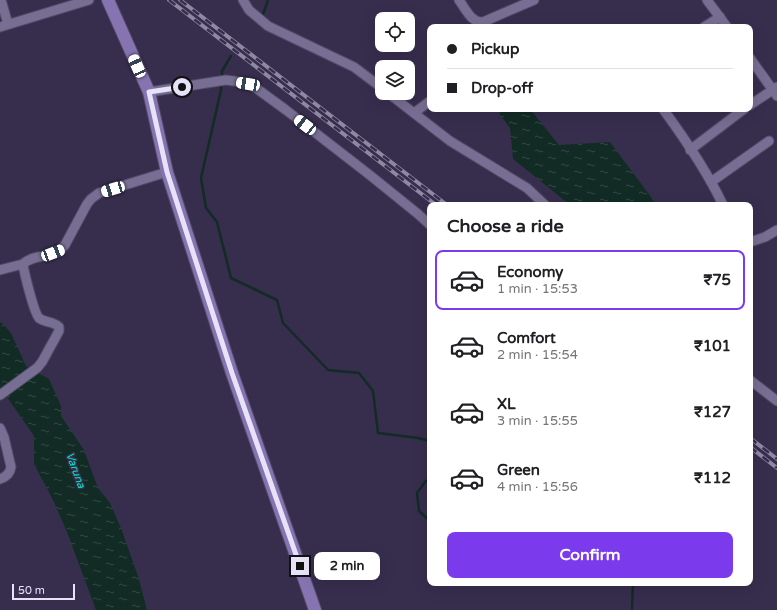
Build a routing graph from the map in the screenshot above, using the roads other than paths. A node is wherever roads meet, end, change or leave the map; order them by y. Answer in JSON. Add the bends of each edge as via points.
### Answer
{"nodes":[{"id":1,"x":0,"y":0,"type":"edge"},
{"id":2,"x":89,"y":0,"type":"edge"},
{"id":3,"x":108,"y":0,"type":"edge"},
{"id":4,"x":243,"y":0,"type":"edge"},
{"id":5,"x":459,"y":0,"type":"edge"},
{"id":6,"x":534,"y":0,"type":"edge"},
{"id":7,"x":712,"y":1,"type":"edge"},
{"id":8,"x":720,"y":17,"type":"junction"},
{"id":9,"x":709,"y":24,"type":"edge"},
{"id":10,"x":725,"y":24,"type":"edge"},
{"id":11,"x":4,"y":25,"type":"edge"},
{"id":12,"x":753,"y":62,"type":"edge"},
{"id":13,"x":375,"y":83,"type":"edge"},
{"id":14,"x":775,"y":91,"type":"edge"},
{"id":15,"x":149,"y":92,"type":"junction"},
{"id":16,"x":397,"y":100,"type":"edge"},
{"id":17,"x":427,"y":103,"type":"edge"},
{"id":18,"x":753,"y":103,"type":"edge"},
{"id":19,"x":665,"y":112,"type":"edge"},
{"id":20,"x":740,"y":112,"type":"edge"},
{"id":21,"x":414,"y":113,"type":"junction"},
{"id":22,"x":769,"y":141,"type":"dead end"},
{"id":23,"x":690,"y":150,"type":"junction"},
{"id":24,"x":167,"y":172,"type":"junction"},
{"id":25,"x":711,"y":182,"type":"junction"},
{"id":26,"x":543,"y":202,"type":"edge"},
{"id":27,"x":722,"y":202,"type":"edge"},
{"id":28,"x":427,"y":222,"type":"edge"},
{"id":29,"x":777,"y":230,"type":"edge"},
{"id":30,"x":753,"y":241,"type":"edge"},
{"id":31,"x":23,"y":264,"type":"junction"},
{"id":32,"x":0,"y":270,"type":"edge"},
{"id":33,"x":753,"y":382,"type":"edge"},
{"id":34,"x":0,"y":395,"type":"edge"},
{"id":35,"x":777,"y":401,"type":"edge"},
{"id":36,"x":0,"y":428,"type":"edge"},
{"id":37,"x":0,"y":479,"type":"edge"},
{"id":38,"x":315,"y":610,"type":"edge"}],
"edges":[{"from":1,"to":11,"type":"street"},
{"from":2,"to":11,"type":"street"},
{"from":3,"to":15,"type":"street"},
{"from":4,"to":13,"type":"street","via":[[249,10],[268,26],[354,67]]},
{"from":5,"to":6,"type":"street","via":[[478,23]]},
{"from":7,"to":8,"type":"street"},
{"from":8,"to":9,"type":"street"},
{"from":8,"to":10,"type":"street"},
{"from":12,"to":14,"type":"street"},
{"from":14,"to":18,"type":"street"},
{"from":15,"to":24,"type":"street"},
{"from":15,"to":28,"type":"street","via":[[226,80],[248,84],[365,171]]},
{"from":16,"to":21,"type":"street"},
{"from":17,"to":21,"type":"street"},
{"from":19,"to":23,"type":"street"},
{"from":20,"to":23,"type":"street"},
{"from":21,"to":26,"type":"street","via":[[450,141],[527,188]]},
{"from":22,"to":25,"type":"street"},
{"from":23,"to":25,"type":"street"},
{"from":24,"to":31,"type":"street","via":[[99,193],[87,204],[60,250],[30,259]]},
{"from":24,"to":38,"type":"street","via":[[232,373]]},
{"from":25,"to":27,"type":"street"},
{"from":29,"to":30,"type":"street"},
{"from":31,"to":32,"type":"street"},
{"from":31,"to":34,"type":"street","via":[[38,317],[56,324],[59,331],[37,368]]},
{"from":33,"to":35,"type":"street"},
{"from":36,"to":37,"type":"street","via":[[11,467],[7,476]]}]}
